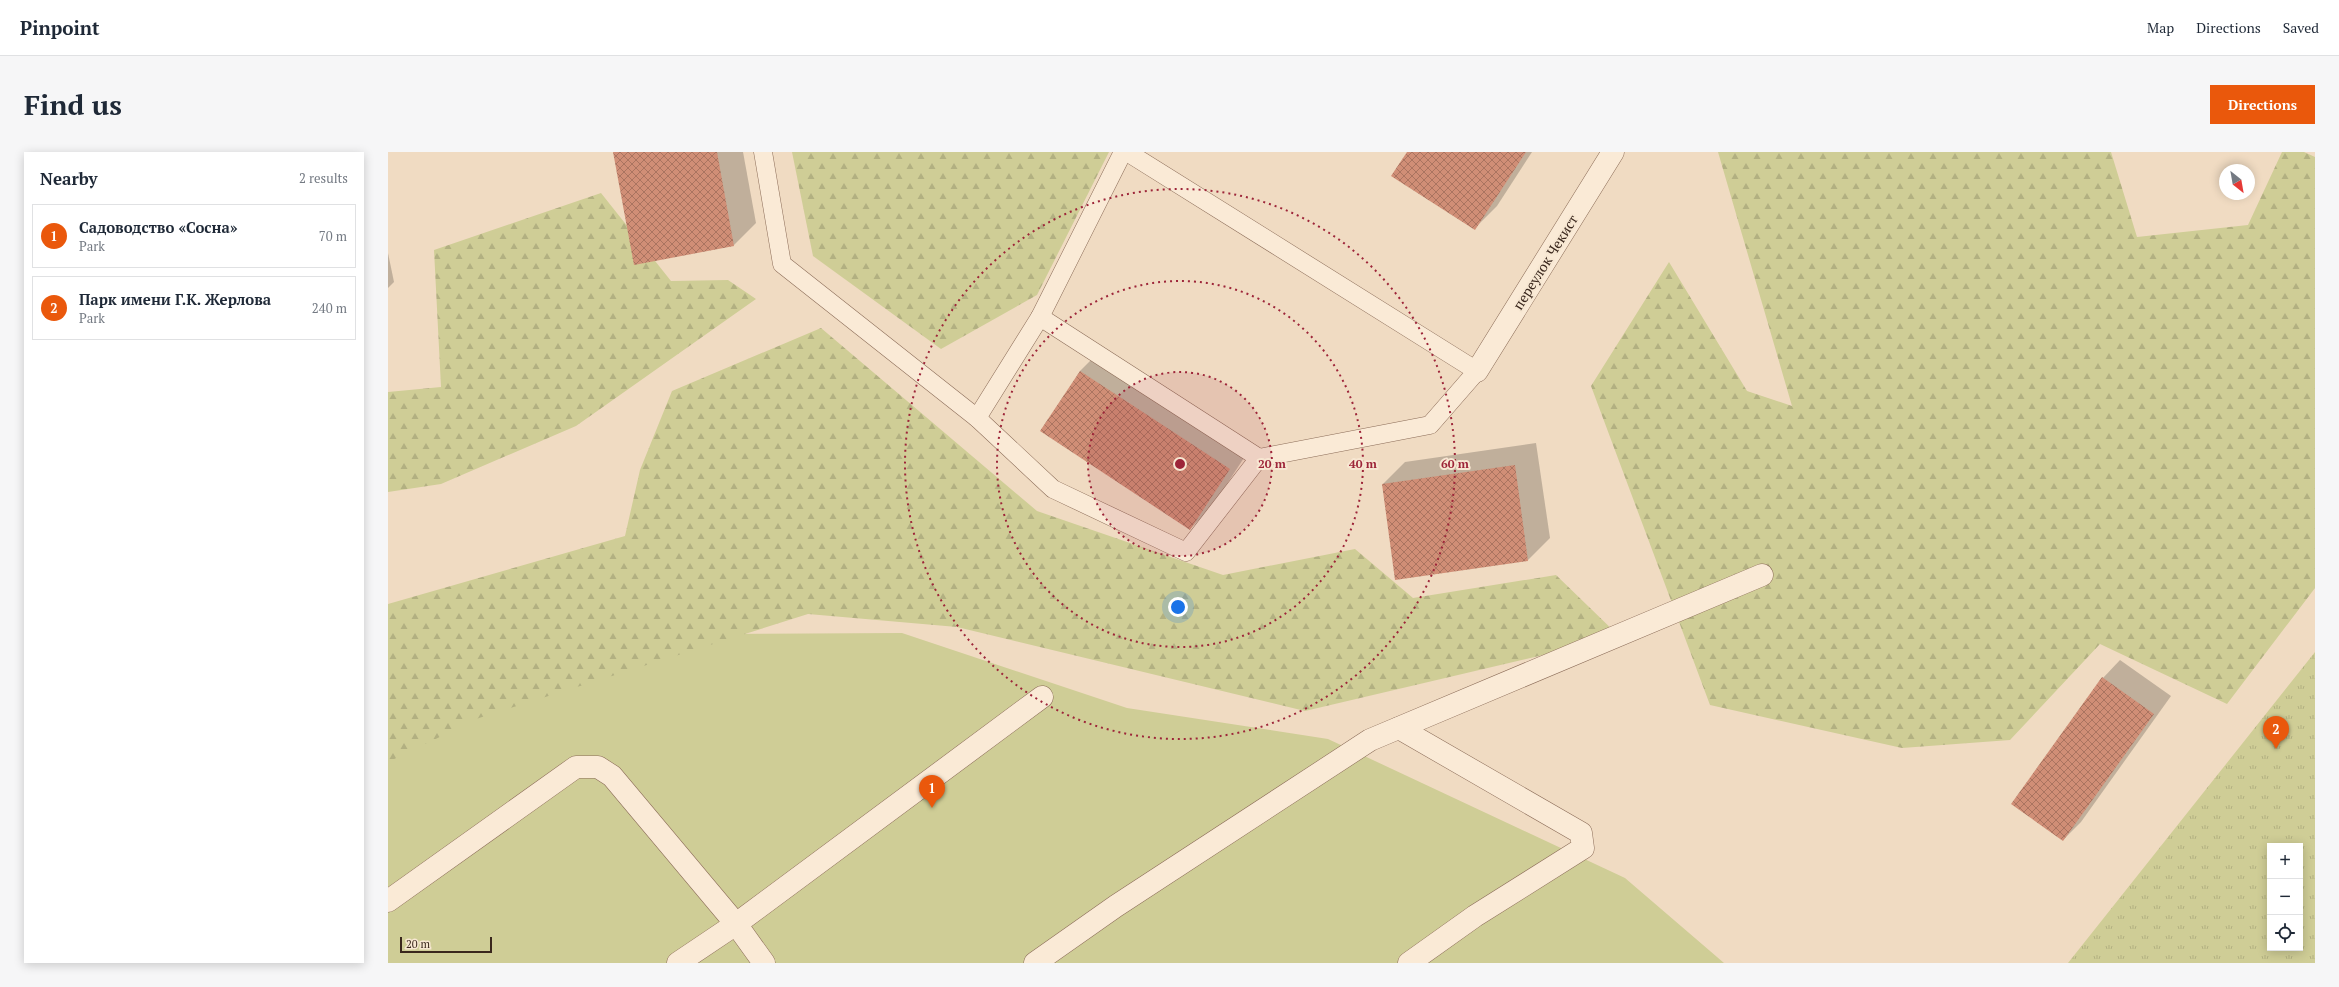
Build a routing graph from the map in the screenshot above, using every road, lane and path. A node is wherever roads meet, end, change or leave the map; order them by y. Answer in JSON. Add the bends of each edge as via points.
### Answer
{"nodes":[{"id":1,"x":763,"y":152,"type":"edge"},
{"id":2,"x":1123,"y":152,"type":"edge"},
{"id":3,"x":1127,"y":152,"type":"edge"},
{"id":4,"x":1613,"y":152,"type":"edge"},
{"id":5,"x":1040,"y":317,"type":"junction"},
{"id":6,"x":1477,"y":371,"type":"junction"},
{"id":7,"x":977,"y":418,"type":"junction"},
{"id":8,"x":1259,"y":458,"type":"junction"},
{"id":9,"x":1762,"y":575,"type":"dead end"},
{"id":10,"x":1042,"y":698,"type":"dead end"},
{"id":11,"x":1399,"y":728,"type":"junction"},
{"id":12,"x":388,"y":901,"type":"edge"},
{"id":13,"x":736,"y":924,"type":"junction"},
{"id":14,"x":678,"y":963,"type":"edge"},
{"id":15,"x":764,"y":963,"type":"edge"},
{"id":16,"x":1035,"y":963,"type":"edge"},
{"id":17,"x":1409,"y":963,"type":"edge"}],
"edges":[{"from":1,"to":7,"type":"lane","via":[[782,264]]},
{"from":2,"to":5,"type":"lane"},
{"from":3,"to":6,"type":"lane"},
{"from":4,"to":6,"type":"street","name":"переулок Чекист"},
{"from":5,"to":7,"type":"lane"},
{"from":5,"to":8,"type":"lane"},
{"from":6,"to":8,"type":"lane","via":[[1430,425]]},
{"from":7,"to":8,"type":"lane","via":[[1053,489],[1186,552]]},
{"from":9,"to":11,"type":"street"},
{"from":10,"to":13,"type":"street"},
{"from":11,"to":16,"type":"street","via":[[1370,740],[1116,906]]},
{"from":11,"to":17,"type":"street","via":[[1581,833],[1583,848],[1475,916]]},
{"from":12,"to":13,"type":"street","via":[[576,767],[598,767],[612,776]]},
{"from":13,"to":14,"type":"street"},
{"from":13,"to":15,"type":"street"}]}
